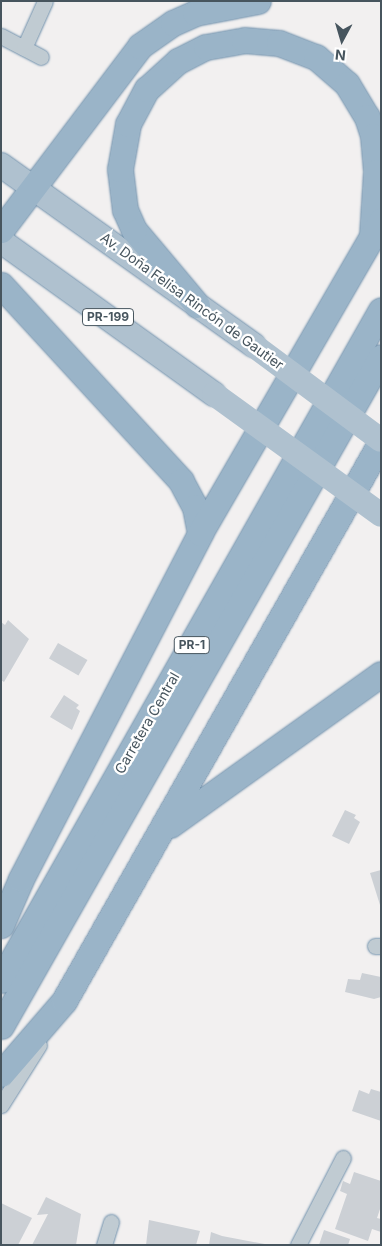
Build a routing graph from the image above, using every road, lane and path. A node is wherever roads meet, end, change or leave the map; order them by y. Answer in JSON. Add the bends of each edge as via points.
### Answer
{"nodes":[{"id":1,"x":45,"y":1,"type":"edge"},
{"id":2,"x":258,"y":1,"type":"edge"},
{"id":3,"x":1,"y":36,"type":"edge"},
{"id":4,"x":24,"y":48,"type":"junction"},
{"id":5,"x":42,"y":57,"type":"dead end"},
{"id":6,"x":1,"y":165,"type":"edge"},
{"id":7,"x":34,"y":187,"type":"junction"},
{"id":8,"x":376,"y":228,"type":"edge"},
{"id":9,"x":1,"y":230,"type":"edge"},
{"id":10,"x":1,"y":240,"type":"edge"},
{"id":11,"x":1,"y":285,"type":"edge"},
{"id":12,"x":198,"y":305,"type":"junction"},
{"id":13,"x":381,"y":310,"type":"edge"},
{"id":14,"x":381,"y":357,"type":"edge"},
{"id":15,"x":381,"y":441,"type":"edge"},
{"id":16,"x":381,"y":515,"type":"edge"},
{"id":17,"x":200,"y":533,"type":"junction"},
{"id":18,"x":381,"y":674,"type":"edge"},
{"id":19,"x":164,"y":829,"type":"junction"},
{"id":20,"x":1,"y":925,"type":"edge"},
{"id":21,"x":1,"y":980,"type":"edge"},
{"id":22,"x":64,"y":1000,"type":"junction"},
{"id":23,"x":1,"y":1026,"type":"edge"},
{"id":24,"x":1,"y":1074,"type":"edge"},
{"id":25,"x":1,"y":1105,"type":"edge"},
{"id":26,"x":343,"y":1158,"type":"dead end"},
{"id":27,"x":112,"y":1222,"type":"dead end"},
{"id":28,"x":104,"y":1245,"type":"edge"},
{"id":29,"x":298,"y":1245,"type":"edge"}],
"edges":[{"from":1,"to":4,"type":"street"},
{"from":2,"to":7,"type":"highway","via":[[195,13],[148,39],[131,55]]},
{"from":3,"to":4,"type":"street"},
{"from":4,"to":5,"type":"street"},
{"from":6,"to":7,"type":"main road","name":"Av. Doña Felisa Rincón de Gautier"},
{"from":7,"to":9,"type":"highway"},
{"from":7,"to":12,"type":"main road","name":"Av. Doña Felisa Rincón de Gautier"},
{"from":8,"to":12,"type":"highway","via":[[374,136],[367,117],[347,84],[316,57],[286,45],[255,40],[206,47],[178,61],[147,89],[128,124],[120,169],[126,210],[134,230]]},
{"from":8,"to":17,"type":"highway"},
{"from":10,"to":16,"type":"main road","number":"PR-199","bridge":true},
{"from":11,"to":17,"type":"highway","via":[[181,480],[195,507]]},
{"from":12,"to":15,"type":"main road","name":"Av. Doña Felisa Rincón de Gautier","bridge":true},
{"from":13,"to":21,"type":"highway","name":"Carretera Central","number":"PR-1"},
{"from":14,"to":23,"type":"highway","name":"Carretera Central","number":"PR-1"},
{"from":15,"to":19,"type":"highway"},
{"from":17,"to":20,"type":"highway","via":[[21,879]]},
{"from":18,"to":19,"type":"highway"},
{"from":19,"to":22,"type":"highway"},
{"from":22,"to":24,"type":"highway"},
{"from":22,"to":25,"type":"street"},
{"from":26,"to":29,"type":"street"},
{"from":27,"to":28,"type":"street"}]}
